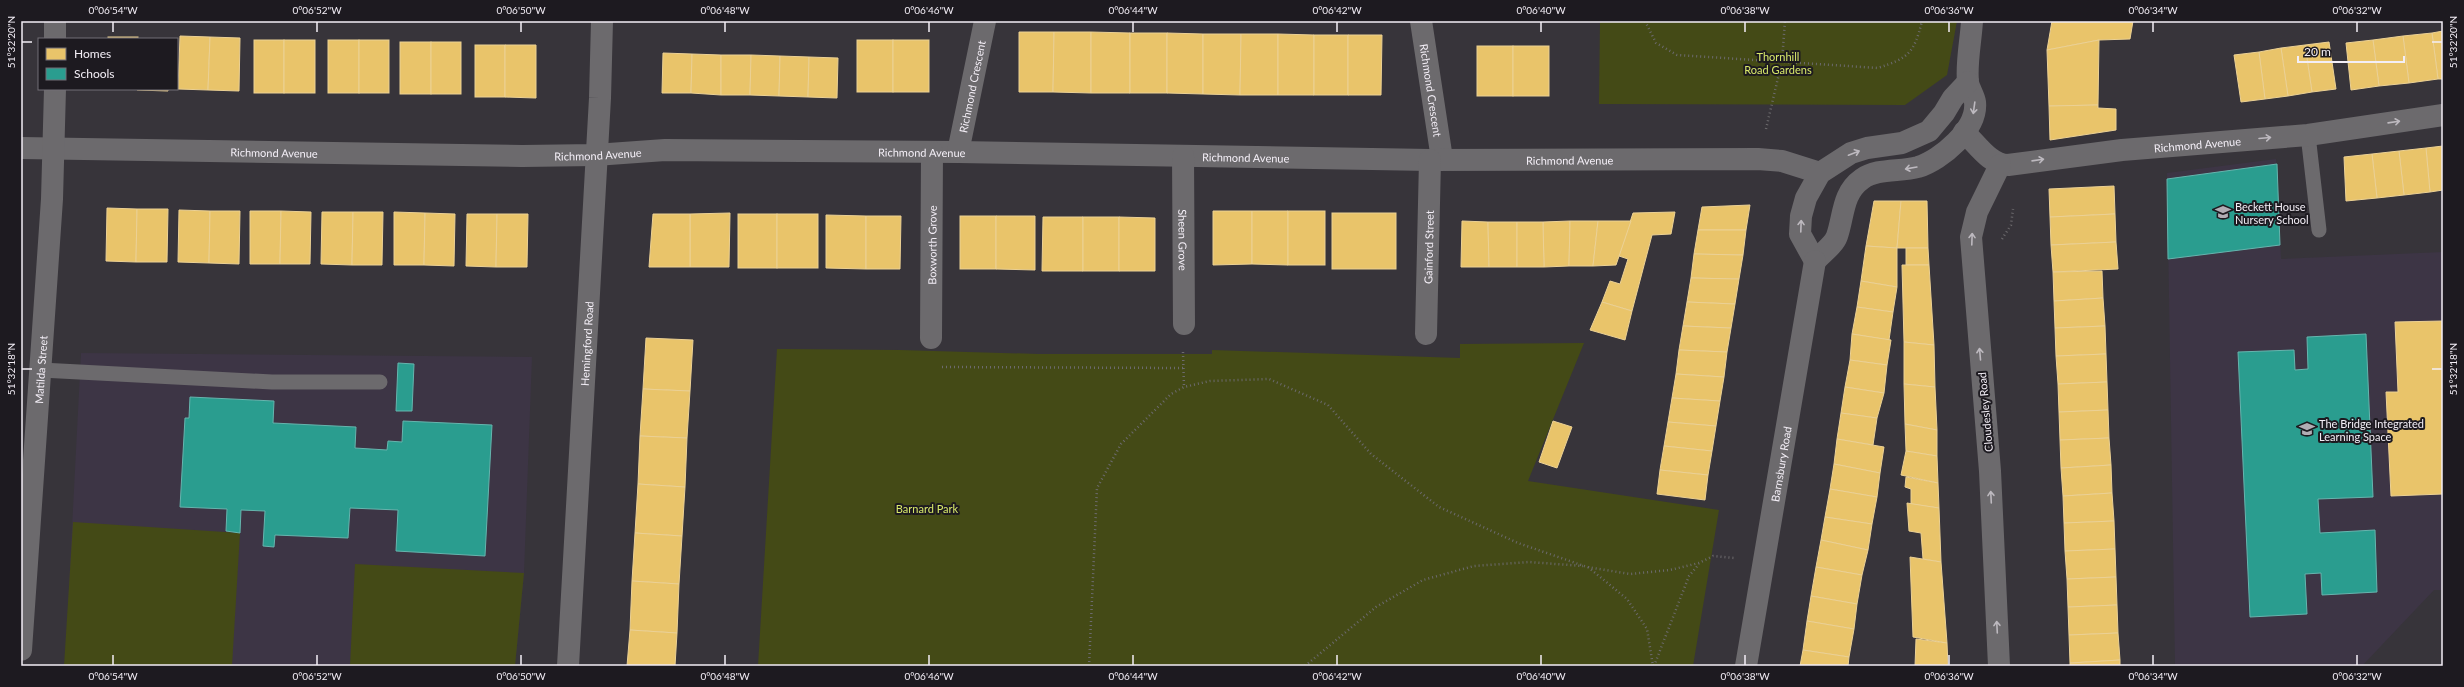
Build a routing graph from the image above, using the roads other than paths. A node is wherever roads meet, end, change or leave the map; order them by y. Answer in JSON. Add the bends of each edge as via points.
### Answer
{"nodes":[{"id":1,"x":55,"y":21,"type":"edge"},
{"id":2,"x":602,"y":21,"type":"edge"},
{"id":3,"x":985,"y":21,"type":"edge"},
{"id":4,"x":1421,"y":21,"type":"edge"},
{"id":5,"x":1972,"y":21,"type":"edge"},
{"id":6,"x":55,"y":38,"type":"edge"},
{"id":7,"x":1968,"y":82,"type":"junction"},
{"id":8,"x":55,"y":90,"type":"edge"},
{"id":9,"x":2443,"y":115,"type":"edge"},
{"id":10,"x":1964,"y":132,"type":"junction"},
{"id":11,"x":2308,"y":135,"type":"junction"},
{"id":12,"x":21,"y":148,"type":"edge"},
{"id":13,"x":55,"y":149,"type":"junction"},
{"id":14,"x":932,"y":152,"type":"junction"},
{"id":15,"x":958,"y":152,"type":"junction"},
{"id":16,"x":595,"y":155,"type":"junction"},
{"id":17,"x":1183,"y":156,"type":"junction"},
{"id":18,"x":1436,"y":160,"type":"junction"},
{"id":19,"x":2000,"y":165,"type":"junction"},
{"id":20,"x":1820,"y":173,"type":"junction"},
{"id":21,"x":2319,"y":230,"type":"dead end"},
{"id":22,"x":1815,"y":261,"type":"junction"},
{"id":23,"x":1184,"y":324,"type":"dead end"},
{"id":24,"x":1426,"y":334,"type":"dead end"},
{"id":25,"x":931,"y":338,"type":"road end"},
{"id":26,"x":41,"y":370,"type":"junction"},
{"id":27,"x":380,"y":382,"type":"dead end"},
{"id":28,"x":21,"y":650,"type":"edge"},
{"id":29,"x":568,"y":666,"type":"edge"},
{"id":30,"x":1746,"y":666,"type":"edge"},
{"id":31,"x":1999,"y":666,"type":"edge"}],
"edges":[{"from":1,"to":6,"type":"street"},
{"from":2,"to":16,"type":"street","name":"Hemingford Road","via":[[600,98]]},
{"from":3,"to":15,"type":"street","name":"Richmond Crescent"},
{"from":4,"to":18,"type":"street","name":"Richmond Crescent"},
{"from":5,"to":7,"type":"street"},
{"from":7,"to":10,"type":"street","one_way":true,"via":[[1975,102]]},
{"from":20,"to":7,"type":"street","one_way":true,"via":[[1851,154],[1867,148],[1902,144],[1929,131]]},
{"from":8,"to":13,"type":"street","name":"Matilda Street"},
{"from":11,"to":9,"type":"street","name":"Richmond Avenue","one_way":true},
{"from":10,"to":19,"type":"street"},
{"from":10,"to":22,"type":"street","one_way":true,"via":[[1946,152],[1930,162],[1861,179],[1848,194],[1836,238]]},
{"from":19,"to":11,"type":"street","name":"Richmond Avenue","one_way":true,"via":[[2122,150]]},
{"from":11,"to":21,"type":"lane"},
{"from":12,"to":13,"type":"street","name":"Richmond Avenue"},
{"from":13,"to":16,"type":"street","name":"Richmond Avenue"},
{"from":13,"to":26,"type":"street","name":"Matilda Street"},
{"from":14,"to":15,"type":"street","name":"Richmond Avenue"},
{"from":14,"to":16,"type":"street","name":"Richmond Avenue","via":[[665,150]]},
{"from":14,"to":25,"type":"street","name":"Boxworth Grove"},
{"from":15,"to":17,"type":"street","name":"Richmond Avenue"},
{"from":16,"to":29,"type":"street","name":"Hemingford Road"},
{"from":17,"to":18,"type":"street","name":"Richmond Avenue"},
{"from":17,"to":23,"type":"street","name":"Sheen Grove"},
{"from":18,"to":20,"type":"street","name":"Richmond Avenue","via":[[1758,159],[1782,160]]},
{"from":18,"to":24,"type":"street","name":"Gainford Street"},
{"from":31,"to":19,"type":"street","name":"Cloudesley Road","one_way":true,"via":[[1990,471],[1971,237],[1977,212]]},
{"from":22,"to":20,"type":"street","one_way":true,"via":[[1800,234],[1801,216],[1806,198]]},
{"from":22,"to":30,"type":"street","name":"Barnsbury Road"},
{"from":26,"to":27,"type":"lane","via":[[272,382]]},
{"from":26,"to":28,"type":"street","name":"Matilda Street"}]}
